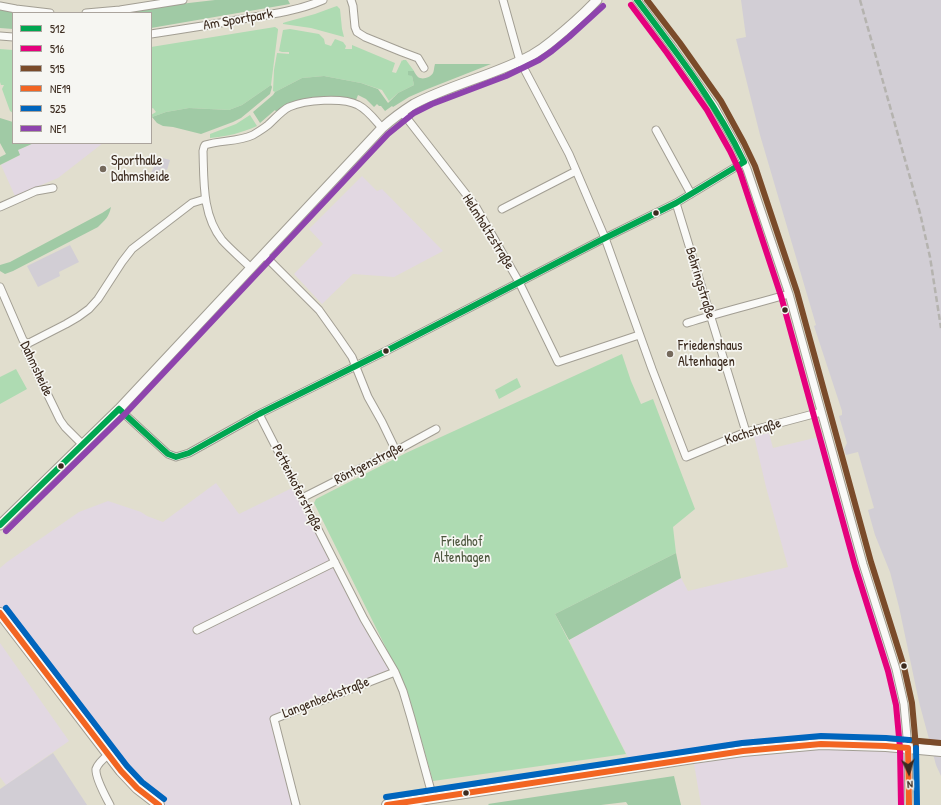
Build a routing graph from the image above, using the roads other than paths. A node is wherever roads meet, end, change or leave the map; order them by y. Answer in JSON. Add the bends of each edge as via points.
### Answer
{"nodes":[{"id":1,"x":183,"y":0,"type":"edge"},
{"id":2,"x":323,"y":0,"type":"edge"},
{"id":3,"x":351,"y":0,"type":"edge"},
{"id":4,"x":503,"y":0,"type":"edge"},
{"id":5,"x":597,"y":0,"type":"edge"},
{"id":6,"x":637,"y":0,"type":"edge"},
{"id":7,"x":0,"y":6,"type":"edge"},
{"id":8,"x":39,"y":12,"type":"edge"},
{"id":9,"x":97,"y":12,"type":"edge"},
{"id":10,"x":152,"y":34,"type":"edge"},
{"id":11,"x":0,"y":36,"type":"edge"},
{"id":12,"x":12,"y":37,"type":"edge"},
{"id":13,"x":520,"y":61,"type":"junction"},
{"id":14,"x":424,"y":68,"type":"dead end"},
{"id":15,"x":402,"y":112,"type":"junction"},
{"id":16,"x":382,"y":128,"type":"junction"},
{"id":17,"x":656,"y":130,"type":"dead end"},
{"id":18,"x":744,"y":162,"type":"junction"},
{"id":19,"x":576,"y":171,"type":"junction"},
{"id":20,"x":53,"y":188,"type":"dead end"},
{"id":21,"x":691,"y":194,"type":"junction"},
{"id":22,"x":205,"y":199,"type":"junction"},
{"id":23,"x":676,"y":202,"type":"junction"},
{"id":24,"x":0,"y":207,"type":"edge"},
{"id":25,"x":502,"y":209,"type":"dead end"},
{"id":26,"x":604,"y":238,"type":"junction"},
{"id":27,"x":264,"y":255,"type":"junction"},
{"id":28,"x":251,"y":268,"type":"junction"},
{"id":29,"x":520,"y":282,"type":"junction"},
{"id":30,"x":0,"y":287,"type":"edge"},
{"id":31,"x":789,"y":294,"type":"junction"},
{"id":32,"x":710,"y":315,"type":"junction"},
{"id":33,"x":687,"y":323,"type":"dead end"},
{"id":34,"x":639,"y":335,"type":"junction"},
{"id":35,"x":27,"y":344,"type":"junction"},
{"id":36,"x":356,"y":367,"type":"junction"},
{"id":37,"x":119,"y":409,"type":"junction"},
{"id":38,"x":821,"y":412,"type":"junction"},
{"id":39,"x":259,"y":414,"type":"junction"},
{"id":40,"x":436,"y":429,"type":"dead end"},
{"id":41,"x":746,"y":432,"type":"junction"},
{"id":42,"x":82,"y":444,"type":"junction"},
{"id":43,"x":396,"y":451,"type":"junction"},
{"id":44,"x":302,"y":498,"type":"junction"},
{"id":45,"x":0,"y":525,"type":"edge"},
{"id":46,"x":335,"y":562,"type":"junction"},
{"id":47,"x":0,"y":613,"type":"edge"},
{"id":48,"x":197,"y":630,"type":"dead end"},
{"id":49,"x":395,"y":672,"type":"junction"},
{"id":50,"x":908,"y":748,"type":"junction"},
{"id":51,"x":941,"y":751,"type":"edge"},
{"id":52,"x":108,"y":755,"type":"junction"},
{"id":53,"x":434,"y":798,"type":"junction"},
{"id":54,"x":110,"y":805,"type":"edge"},
{"id":55,"x":159,"y":805,"type":"edge"},
{"id":56,"x":296,"y":805,"type":"edge"},
{"id":57,"x":388,"y":805,"type":"edge"},
{"id":58,"x":909,"y":805,"type":"edge"}],
"edges":[{"from":1,"to":9,"type":"street"},
{"from":2,"to":10,"type":"street","name":"Am Sportpark","via":[[293,10]]},
{"from":3,"to":14,"type":"street","via":[[357,32],[418,58]]},
{"from":4,"to":13,"type":"street"},
{"from":5,"to":13,"type":"street","via":[[564,32]]},
{"from":6,"to":18,"type":"street","via":[[714,106]]},
{"from":7,"to":8,"type":"street"},
{"from":11,"to":12,"type":"street"},
{"from":13,"to":15,"type":"street","via":[[414,104]]},
{"from":13,"to":19,"type":"street"},
{"from":15,"to":16,"type":"street"},
{"from":15,"to":29,"type":"street","name":"Helmholtzstraße","via":[[476,207]]},
{"from":16,"to":22,"type":"street","via":[[353,102],[314,101],[290,107],[252,135],[204,147]]},
{"from":16,"to":27,"type":"street"},
{"from":17,"to":21,"type":"street"},
{"from":18,"to":21,"type":"street"},
{"from":18,"to":31,"type":"street"},
{"from":19,"to":25,"type":"street"},
{"from":19,"to":26,"type":"street"},
{"from":20,"to":24,"type":"street","via":[[36,191]]},
{"from":21,"to":23,"type":"street"},
{"from":22,"to":28,"type":"street","via":[[213,225],[222,239]]},
{"from":22,"to":35,"type":"street","via":[[192,203],[132,249],[89,309]]},
{"from":23,"to":26,"type":"street"},
{"from":23,"to":32,"type":"street","name":"Behringstraße"},
{"from":26,"to":29,"type":"street"},
{"from":26,"to":34,"type":"street"},
{"from":27,"to":28,"type":"street"},
{"from":27,"to":36,"type":"street","via":[[319,310],[340,338]]},
{"from":28,"to":37,"type":"street"},
{"from":29,"to":34,"type":"street","name":"Helmholtzstraße","via":[[558,362]]},
{"from":29,"to":36,"type":"street"},
{"from":30,"to":35,"type":"street","name":"Dahmsheide"},
{"from":31,"to":32,"type":"street"},
{"from":31,"to":38,"type":"street"},
{"from":32,"to":33,"type":"street"},
{"from":32,"to":41,"type":"street","name":"Behringstraße"},
{"from":34,"to":41,"type":"street","name":"Kochstraße","via":[[686,457]]},
{"from":35,"to":42,"type":"street","name":"Dahmsheide","via":[[26,350],[60,420]]},
{"from":36,"to":39,"type":"street"},
{"from":36,"to":43,"type":"street","via":[[368,397]]},
{"from":37,"to":39,"type":"street","via":[[164,451],[176,457],[189,453]]},
{"from":37,"to":42,"type":"street"},
{"from":38,"to":41,"type":"street","name":"Kochstraße"},
{"from":38,"to":50,"type":"street","via":[[896,669],[904,704]]},
{"from":39,"to":44,"type":"street","name":"Pettenkoferstraße"},
{"from":40,"to":43,"type":"street","name":"Röntgenstraße"},
{"from":42,"to":45,"type":"street"},
{"from":43,"to":44,"type":"street","name":"Röntgenstraße"},
{"from":44,"to":46,"type":"street","name":"Pettenkoferstraße"},
{"from":46,"to":48,"type":"street"},
{"from":46,"to":49,"type":"street","name":"Pettenkoferstraße"},
{"from":47,"to":52,"type":"main road"},
{"from":49,"to":53,"type":"street","name":"Pettenkoferstraße","via":[[403,691]]},
{"from":49,"to":56,"type":"street","name":"Langenbeckstraße","via":[[274,719]]},
{"from":50,"to":51,"type":"main road"},
{"from":50,"to":53,"type":"main road","via":[[821,744],[743,751]]},
{"from":50,"to":58,"type":"street"},
{"from":52,"to":54,"type":"street","via":[[96,770]]},
{"from":52,"to":55,"type":"main road","via":[[137,788]]},
{"from":53,"to":57,"type":"main road"}]}
